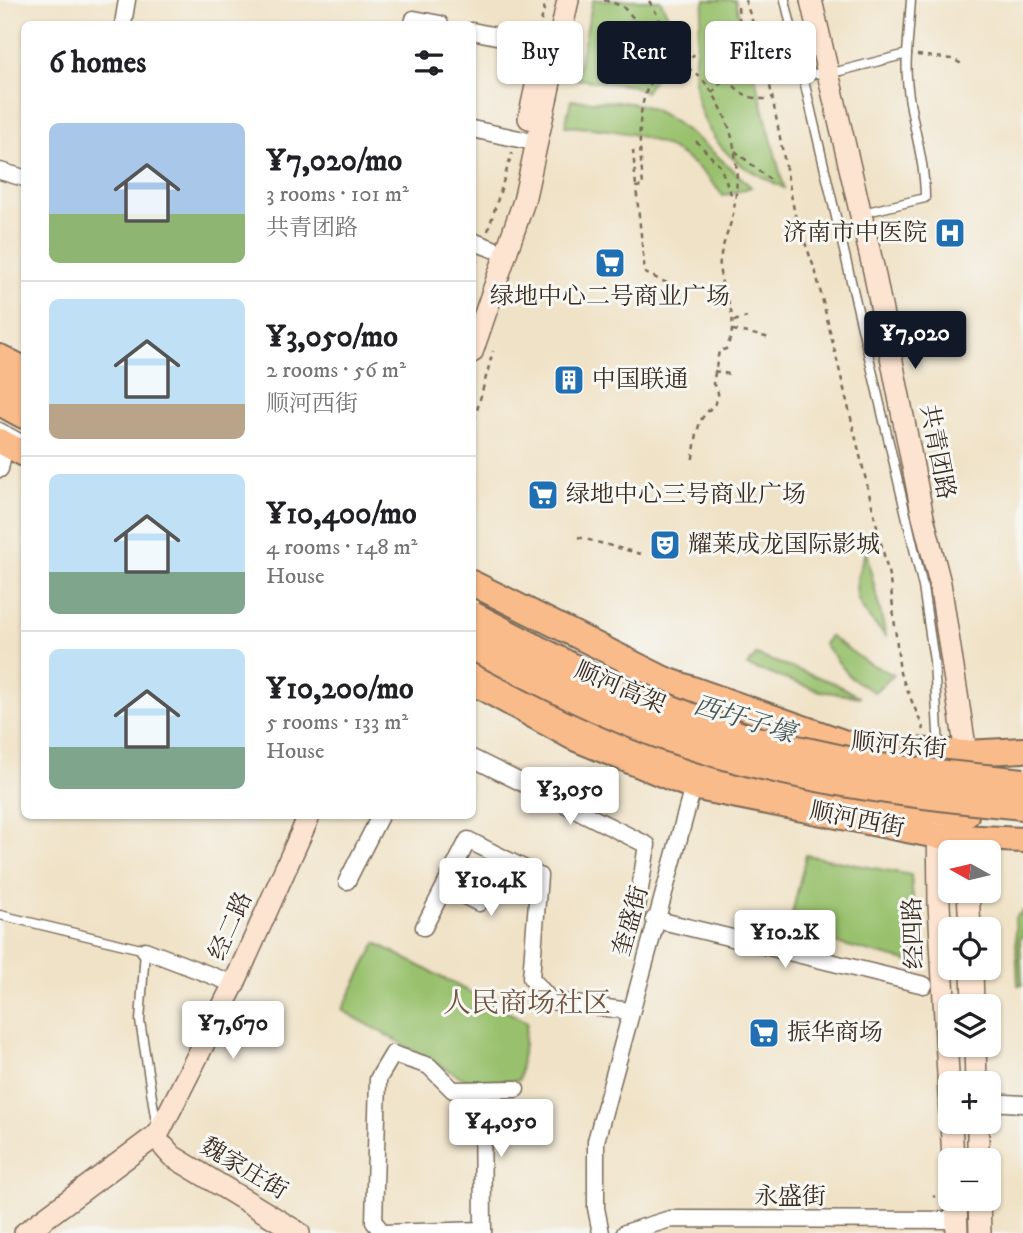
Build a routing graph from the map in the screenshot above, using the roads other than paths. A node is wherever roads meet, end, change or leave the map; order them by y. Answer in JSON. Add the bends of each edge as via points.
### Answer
{"nodes":[{"id":1,"x":127,"y":0,"type":"edge"},
{"id":2,"x":555,"y":0,"type":"edge"},
{"id":3,"x":568,"y":0,"type":"edge"},
{"id":4,"x":785,"y":0,"type":"edge"},
{"id":5,"x":811,"y":0,"type":"edge"},
{"id":6,"x":911,"y":0,"type":"edge"},
{"id":7,"x":124,"y":21,"type":"edge"},
{"id":8,"x":550,"y":21,"type":"edge"},
{"id":9,"x":790,"y":21,"type":"edge"},
{"id":10,"x":476,"y":32,"type":"edge"},
{"id":11,"x":497,"y":36,"type":"edge"},
{"id":12,"x":907,"y":54,"type":"junction"},
{"id":13,"x":827,"y":73,"type":"junction"},
{"id":14,"x":816,"y":74,"type":"edge"},
{"id":15,"x":536,"y":84,"type":"edge"},
{"id":16,"x":806,"y":84,"type":"edge"},
{"id":17,"x":476,"y":130,"type":"edge"},
{"id":18,"x":524,"y":139,"type":"junction"},
{"id":19,"x":0,"y":171,"type":"edge"},
{"id":20,"x":21,"y":177,"type":"edge"},
{"id":21,"x":860,"y":214,"type":"junction"},
{"id":22,"x":476,"y":242,"type":"edge"},
{"id":23,"x":493,"y":248,"type":"junction"},
{"id":24,"x":476,"y":295,"type":"edge"},
{"id":25,"x":476,"y":340,"type":"edge"},
{"id":26,"x":0,"y":357,"type":"edge"},
{"id":27,"x":21,"y":368,"type":"edge"},
{"id":28,"x":0,"y":377,"type":"edge"},
{"id":29,"x":21,"y":388,"type":"edge"},
{"id":30,"x":0,"y":401,"type":"edge"},
{"id":31,"x":21,"y":412,"type":"edge"},
{"id":32,"x":11,"y":441,"type":"edge"},
{"id":33,"x":0,"y":469,"type":"edge"},
{"id":34,"x":476,"y":585,"type":"edge"},
{"id":35,"x":476,"y":605,"type":"edge"},
{"id":36,"x":476,"y":618,"type":"edge"},
{"id":37,"x":476,"y":647,"type":"edge"},
{"id":38,"x":476,"y":665,"type":"edge"},
{"id":39,"x":476,"y":684,"type":"edge"},
{"id":40,"x":857,"y":747,"type":"junction"},
{"id":41,"x":1023,"y":750,"type":"edge"},
{"id":42,"x":933,"y":751,"type":"junction"},
{"id":43,"x":476,"y":760,"type":"edge"},
{"id":44,"x":966,"y":763,"type":"junction"},
{"id":45,"x":1023,"y":783,"type":"edge"},
{"id":46,"x":693,"y":787,"type":"junction"},
{"id":47,"x":858,"y":802,"type":"junction"},
{"id":48,"x":938,"y":805,"type":"junction"},
{"id":49,"x":1023,"y":805,"type":"edge"},
{"id":50,"x":308,"y":819,"type":"edge"},
{"id":51,"x":324,"y":819,"type":"edge"},
{"id":52,"x":378,"y":819,"type":"edge"},
{"id":53,"x":966,"y":828,"type":"edge"},
{"id":54,"x":1023,"y":840,"type":"edge"},
{"id":55,"x":501,"y":857,"type":"junction"},
{"id":56,"x":347,"y":881,"type":"dead end"},
{"id":57,"x":445,"y":886,"type":"junction"},
{"id":58,"x":636,"y":914,"type":"dead end"},
{"id":59,"x":0,"y":915,"type":"edge"},
{"id":60,"x":654,"y":919,"type":"junction"},
{"id":61,"x":424,"y":927,"type":"dead end"},
{"id":62,"x":145,"y":950,"type":"junction"},
{"id":63,"x":234,"y":984,"type":"junction"},
{"id":64,"x":924,"y":985,"type":"dead end"},
{"id":65,"x":630,"y":1011,"type":"junction"},
{"id":66,"x":948,"y":1071,"type":"edge"},
{"id":67,"x":482,"y":1089,"type":"junction"},
{"id":68,"x":516,"y":1089,"type":"dead end"},
{"id":69,"x":1001,"y":1103,"type":"edge"},
{"id":70,"x":1023,"y":1104,"type":"edge"},
{"id":71,"x":161,"y":1140,"type":"junction"},
{"id":72,"x":938,"y":1209,"type":"edge"},
{"id":73,"x":979,"y":1211,"type":"edge"},
{"id":74,"x":483,"y":1231,"type":"edge"},
{"id":75,"x":25,"y":1233,"type":"edge"},
{"id":76,"x":49,"y":1233,"type":"edge"},
{"id":77,"x":299,"y":1233,"type":"edge"},
{"id":78,"x":601,"y":1233,"type":"edge"},
{"id":79,"x":625,"y":1233,"type":"edge"},
{"id":80,"x":980,"y":1233,"type":"edge"}],
"edges":[{"from":1,"to":7,"type":"street"},
{"from":2,"to":8,"type":"street"},
{"from":3,"to":25,"type":"street","via":[[524,201]]},
{"from":4,"to":9,"type":"lane"},
{"from":5,"to":13,"type":"street","name":"共青团路"},
{"from":6,"to":12,"type":"lane"},
{"from":10,"to":11,"type":"street"},
{"from":12,"to":13,"type":"lane"},
{"from":12,"to":21,"type":"lane","via":[[905,81],[925,177],[925,198]]},
{"from":13,"to":14,"type":"lane"},
{"from":13,"to":21,"type":"street","name":"共青团路"},
{"from":15,"to":18,"type":"street"},
{"from":16,"to":42,"type":"lane","via":[[923,587],[934,661]]},
{"from":17,"to":18,"type":"street"},
{"from":18,"to":23,"type":"street"},
{"from":19,"to":20,"type":"street"},
{"from":21,"to":44,"type":"street","name":"共青团路","via":[[940,583]]},
{"from":22,"to":23,"type":"street"},
{"from":23,"to":24,"type":"street"},
{"from":26,"to":27,"type":"main road"},
{"from":28,"to":29,"type":"highway"},
{"from":30,"to":31,"type":"highway"},
{"from":32,"to":33,"type":"street"},
{"from":34,"to":40,"type":"main road","name":"顺河东街","via":[[664,679]]},
{"from":35,"to":40,"type":"highway","via":[[608,671],[760,731],[820,745]]},
{"from":36,"to":45,"type":"highway","name":"顺河高架","bridge":true,"via":[[600,683],[747,740],[878,768]]},
{"from":37,"to":49,"type":"highway","name":"顺河高架","bridge":true,"via":[[588,705],[675,739],[872,788]]},
{"from":38,"to":47,"type":"highway","via":[[573,715],[678,758]]},
{"from":39,"to":46,"type":"main road","name":"顺河西街","via":[[574,738]]},
{"from":40,"to":42,"type":"main road","name":"顺河东街"},
{"from":41,"to":44,"type":"main road","name":"顺河东街"},
{"from":42,"to":44,"type":"main road","name":"顺河东街"},
{"from":42,"to":48,"type":"street","name":"经四路"},
{"from":43,"to":58,"type":"street","via":[[647,845]]},
{"from":44,"to":53,"type":"street","bridge":true},
{"from":46,"to":47,"type":"main road","name":"顺河西街"},
{"from":46,"to":48,"type":"main road","name":"顺河西街"},
{"from":46,"to":60,"type":"street","name":"奎盛街"},
{"from":47,"to":48,"type":"main road","name":"顺河西街"},
{"from":48,"to":53,"type":"main road","name":"顺河西街"},
{"from":48,"to":66,"type":"street","name":"经四路"},
{"from":50,"to":63,"type":"street","name":"经二路"},
{"from":51,"to":71,"type":"street","name":"经二路","via":[[230,1020]]},
{"from":52,"to":56,"type":"street"},
{"from":53,"to":54,"type":"main road","name":"顺河西街"},
{"from":55,"to":57,"type":"street","via":[[479,903]]},
{"from":55,"to":57,"type":"street","via":[[461,836]]},
{"from":55,"to":65,"type":"street","via":[[539,876],[531,978],[551,1001]]},
{"from":57,"to":61,"type":"street"},
{"from":59,"to":62,"type":"lane"},
{"from":60,"to":64,"type":"street"},
{"from":60,"to":65,"type":"street","name":"奎盛街"},
{"from":62,"to":63,"type":"street"},
{"from":62,"to":71,"type":"lane","via":[[140,1021]]},
{"from":63,"to":71,"type":"street","name":"经二路"},
{"from":65,"to":78,"type":"street","name":"奎盛街","via":[[596,1141],[596,1208]]},
{"from":67,"to":68,"type":"street"},
{"from":67,"to":74,"type":"street"},
{"from":67,"to":74,"type":"street","via":[[453,1090],[429,1066],[393,1054],[378,1079],[374,1222],[383,1233]]},
{"from":69,"to":70,"type":"street"},
{"from":71,"to":75,"type":"street","name":"经二路"},
{"from":71,"to":76,"type":"street","name":"经二路","via":[[145,1164]]},
{"from":71,"to":77,"type":"street","name":"魏家庄街","via":[[172,1156]]},
{"from":72,"to":79,"type":"street","name":"永盛街","via":[[670,1219]]},
{"from":73,"to":80,"type":"street"}]}
